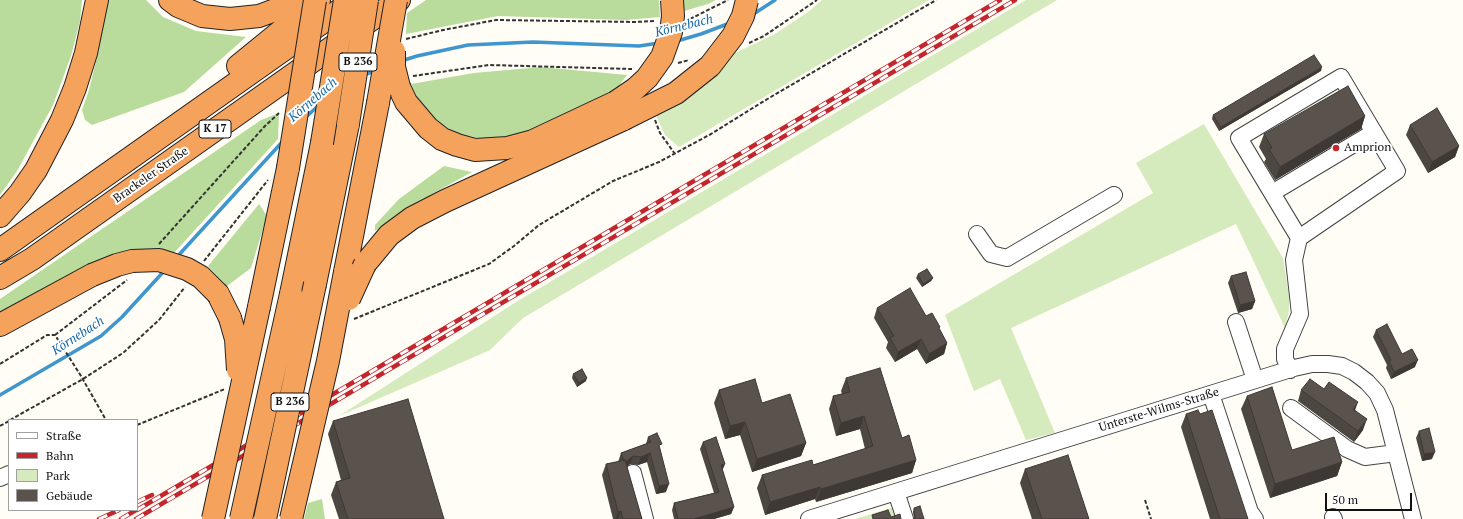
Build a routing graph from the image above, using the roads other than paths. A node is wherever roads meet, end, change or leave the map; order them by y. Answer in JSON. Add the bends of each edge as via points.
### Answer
{"nodes":[{"id":1,"x":97,"y":0,"type":"edge"},
{"id":2,"x":170,"y":0,"type":"edge"},
{"id":3,"x":302,"y":0,"type":"edge"},
{"id":4,"x":315,"y":0,"type":"edge"},
{"id":5,"x":319,"y":0,"type":"edge"},
{"id":6,"x":345,"y":0,"type":"edge"},
{"id":7,"x":354,"y":0,"type":"edge"},
{"id":8,"x":367,"y":0,"type":"edge"},
{"id":9,"x":672,"y":0,"type":"edge"},
{"id":10,"x":747,"y":0,"type":"edge"},
{"id":11,"x":396,"y":7,"type":"edge"},
{"id":12,"x":620,"y":110,"type":"junction"},
{"id":13,"x":1374,"y":132,"type":"junction"},
{"id":14,"x":1272,"y":193,"type":"junction"},
{"id":15,"x":1114,"y":195,"type":"dead end"},
{"id":16,"x":0,"y":216,"type":"edge"},
{"id":17,"x":977,"y":234,"type":"dead end"},
{"id":18,"x":1299,"y":238,"type":"junction"},
{"id":19,"x":0,"y":248,"type":"edge"},
{"id":20,"x":355,"y":268,"type":"junction"},
{"id":21,"x":0,"y":278,"type":"edge"},
{"id":22,"x":1236,"y":322,"type":"dead end"},
{"id":23,"x":0,"y":325,"type":"edge"},
{"id":24,"x":1290,"y":370,"type":"junction"},
{"id":25,"x":1255,"y":380,"type":"junction"},
{"id":26,"x":235,"y":392,"type":"junction"},
{"id":27,"x":1211,"y":394,"type":"junction"},
{"id":28,"x":1291,"y":408,"type":"dead end"},
{"id":29,"x":1396,"y":453,"type":"junction"},
{"id":30,"x":633,"y":473,"type":"dead end"},
{"id":31,"x":896,"y":492,"type":"junction"},
{"id":32,"x":213,"y":519,"type":"edge"},
{"id":33,"x":241,"y":519,"type":"edge"},
{"id":34,"x":265,"y":519,"type":"edge"},
{"id":35,"x":291,"y":519,"type":"edge"},
{"id":36,"x":645,"y":519,"type":"edge"},
{"id":37,"x":809,"y":519,"type":"edge"},
{"id":38,"x":905,"y":519,"type":"edge"},
{"id":39,"x":1255,"y":519,"type":"edge"},
{"id":40,"x":1413,"y":519,"type":"edge"}],
"edges":[{"from":1,"to":16,"type":"highway","via":[[86,53],[62,120],[36,170]]},
{"from":2,"to":3,"type":"highway","via":[[202,16],[230,19],[266,14]]},
{"from":4,"to":26,"type":"highway","bridge":true,"via":[[288,168],[258,307]]},
{"from":5,"to":19,"type":"highway","via":[[178,112],[50,203]]},
{"from":6,"to":33,"type":"highway","number":"B 236","bridge":true,"via":[[322,143]]},
{"from":7,"to":19,"type":"highway","name":"Brackeler Straße","number":"K 17"},
{"from":8,"to":34,"type":"highway","number":"B 236","bridge":true,"via":[[348,124]]},
{"from":9,"to":12,"type":"highway","bridge":true,"via":[[671,32],[662,56]]},
{"from":10,"to":12,"type":"highway","bridge":true,"via":[[733,36],[710,66],[676,93]]},
{"from":11,"to":12,"type":"highway","bridge":true,"via":[[394,68],[399,87],[406,102],[428,128],[442,139],[475,150],[507,148]]},
{"from":11,"to":20,"type":"highway","bridge":true,"via":[[378,102]]},
{"from":11,"to":21,"type":"highway","name":"Brackeler Straße","number":"K 17","via":[[38,255]]},
{"from":12,"to":20,"type":"highway","via":[[412,218],[389,235]]},
{"from":13,"to":14,"type":"street"},
{"from":13,"to":14,"type":"street","via":[[1341,77],[1239,138]]},
{"from":13,"to":18,"type":"street","via":[[1397,171]]},
{"from":14,"to":18,"type":"street"},
{"from":15,"to":17,"type":"street","via":[[1007,258],[991,254]]},
{"from":18,"to":24,"type":"street","via":[[1294,260],[1300,314],[1285,349],[1285,359]]},
{"from":20,"to":35,"type":"highway","bridge":true,"via":[[353,286],[328,361]]},
{"from":22,"to":25,"type":"street"},
{"from":23,"to":26,"type":"highway","bridge":true,"via":[[92,275],[132,261],[159,260],[187,269],[201,277],[218,294],[230,318],[236,339],[238,356]]},
{"from":24,"to":25,"type":"street","name":"Unterste-Wilms-Straße"},
{"from":24,"to":29,"type":"street","name":"Unterste-Wilms-Straße","via":[[1312,364],[1342,366],[1367,382],[1377,393],[1385,410]]},
{"from":25,"to":27,"type":"street","name":"Unterste-Wilms-Straße"},
{"from":26,"to":32,"type":"highway","bridge":true},
{"from":27,"to":31,"type":"street","name":"Unterste-Wilms-Straße"},
{"from":27,"to":39,"type":"street","via":[[1250,512]]},
{"from":28,"to":29,"type":"street","via":[[1347,449],[1365,457]]},
{"from":29,"to":40,"type":"street","name":"Unterste-Wilms-Straße"},
{"from":30,"to":36,"type":"street"},
{"from":31,"to":37,"type":"street","name":"Unterste-Wilms-Straße"},
{"from":31,"to":38,"type":"street"}]}
